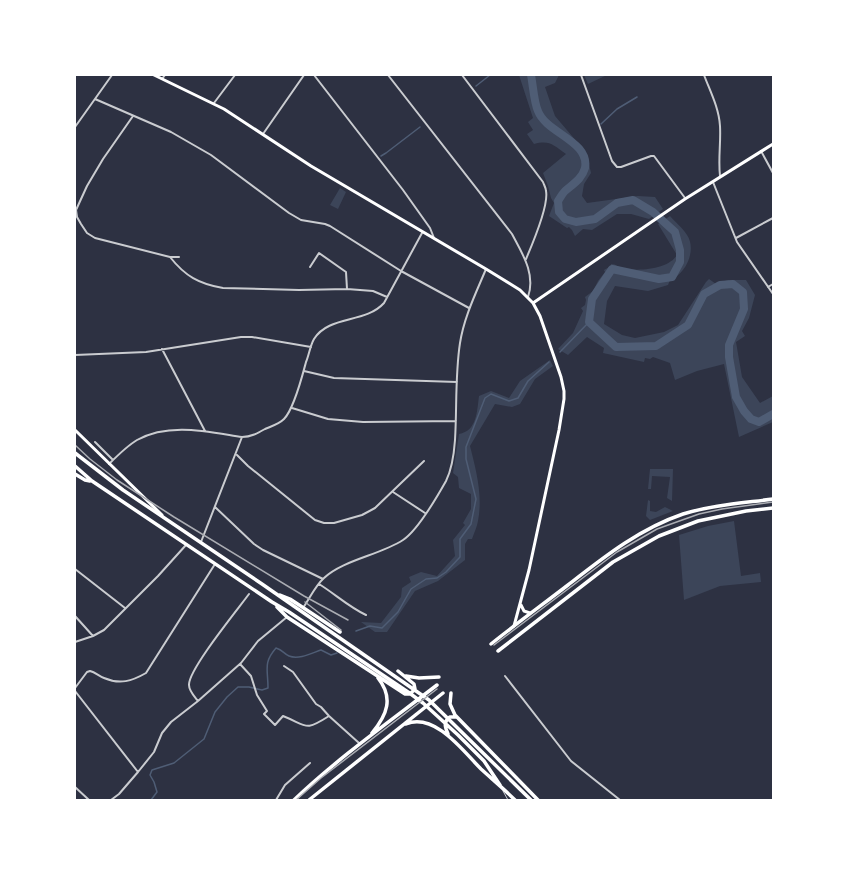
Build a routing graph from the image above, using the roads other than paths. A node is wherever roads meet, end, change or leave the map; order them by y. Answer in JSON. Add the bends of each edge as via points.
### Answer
{"nodes":[{"id":1,"x":112,"y":75,"type":"edge"},
{"id":2,"x":154,"y":75,"type":"edge"},
{"id":3,"x":165,"y":75,"type":"edge"},
{"id":4,"x":234,"y":75,"type":"edge"},
{"id":5,"x":304,"y":75,"type":"edge"},
{"id":6,"x":314,"y":75,"type":"edge"},
{"id":7,"x":388,"y":75,"type":"edge"},
{"id":8,"x":462,"y":75,"type":"edge"},
{"id":9,"x":580,"y":75,"type":"edge"},
{"id":10,"x":704,"y":75,"type":"edge"},
{"id":11,"x":162,"y":79,"type":"junction"},
{"id":12,"x":95,"y":100,"type":"junction"},
{"id":13,"x":214,"y":103,"type":"junction"},
{"id":14,"x":133,"y":116,"type":"junction"},
{"id":15,"x":75,"y":126,"type":"edge"},
{"id":16,"x":263,"y":134,"type":"junction"},
{"id":17,"x":773,"y":144,"type":"edge"},
{"id":18,"x":761,"y":151,"type":"junction"},
{"id":19,"x":773,"y":174,"type":"edge"},
{"id":20,"x":720,"y":176,"type":"junction"},
{"id":21,"x":713,"y":182,"type":"junction"},
{"id":22,"x":685,"y":199,"type":"junction"},
{"id":23,"x":773,"y":218,"type":"edge"},
{"id":24,"x":422,"y":233,"type":"junction"},
{"id":25,"x":736,"y":238,"type":"junction"},
{"id":26,"x":435,"y":240,"type":"junction"},
{"id":27,"x":170,"y":257,"type":"junction"},
{"id":28,"x":179,"y":257,"type":"dead end"},
{"id":29,"x":526,"y":259,"type":"junction"},
{"id":30,"x":310,"y":267,"type":"dead end"},
{"id":31,"x":486,"y":269,"type":"junction"},
{"id":32,"x":401,"y":271,"type":"junction"},
{"id":33,"x":773,"y":284,"type":"edge"},
{"id":34,"x":768,"y":287,"type":"junction"},
{"id":35,"x":347,"y":289,"type":"junction"},
{"id":36,"x":773,"y":294,"type":"edge"},
{"id":37,"x":387,"y":297,"type":"junction"},
{"id":38,"x":528,"y":297,"type":"junction"},
{"id":39,"x":533,"y":302,"type":"junction"},
{"id":40,"x":469,"y":308,"type":"junction"},
{"id":41,"x":311,"y":347,"type":"junction"},
{"id":42,"x":162,"y":348,"type":"junction"},
{"id":43,"x":75,"y":356,"type":"edge"},
{"id":44,"x":304,"y":371,"type":"junction"},
{"id":45,"x":457,"y":382,"type":"junction"},
{"id":46,"x":292,"y":408,"type":"junction"},
{"id":47,"x":456,"y":421,"type":"junction"},
{"id":48,"x":75,"y":429,"type":"edge"},
{"id":49,"x":205,"y":431,"type":"junction"},
{"id":50,"x":242,"y":437,"type":"junction"},
{"id":51,"x":95,"y":442,"type":"dead end"},
{"id":52,"x":75,"y":453,"type":"edge"},
{"id":53,"x":237,"y":455,"type":"junction"},
{"id":54,"x":113,"y":460,"type":"junction"},
{"id":55,"x":424,"y":461,"type":"dead end"},
{"id":56,"x":109,"y":464,"type":"junction"},
{"id":57,"x":75,"y":466,"type":"edge"},
{"id":58,"x":75,"y":474,"type":"edge"},
{"id":59,"x":92,"y":481,"type":"junction"},
{"id":60,"x":393,"y":492,"type":"junction"},
{"id":61,"x":773,"y":500,"type":"edge"},
{"id":62,"x":215,"y":507,"type":"junction"},
{"id":63,"x":773,"y":508,"type":"edge"},
{"id":64,"x":425,"y":513,"type":"junction"},
{"id":65,"x":167,"y":520,"type":"junction"},
{"id":66,"x":201,"y":542,"type":"junction"},
{"id":67,"x":187,"y":544,"type":"junction"},
{"id":68,"x":216,"y":563,"type":"junction"},
{"id":69,"x":75,"y":569,"type":"edge"},
{"id":70,"x":323,"y":579,"type":"junction"},
{"id":71,"x":319,"y":584,"type":"junction"},
{"id":72,"x":249,"y":594,"type":"dead end"},
{"id":73,"x":277,"y":594,"type":"junction"},
{"id":74,"x":272,"y":602,"type":"junction"},
{"id":75,"x":520,"y":603,"type":"junction"},
{"id":76,"x":125,"y":608,"type":"junction"},
{"id":77,"x":303,"y":608,"type":"junction"},
{"id":78,"x":531,"y":613,"type":"junction"},
{"id":79,"x":75,"y":616,"type":"edge"},
{"id":80,"x":366,"y":616,"type":"dead end"},
{"id":81,"x":287,"y":617,"type":"junction"},
{"id":82,"x":514,"y":626,"type":"junction"},
{"id":83,"x":340,"y":632,"type":"dead end"},
{"id":84,"x":93,"y":636,"type":"junction"},
{"id":85,"x":75,"y":642,"type":"edge"},
{"id":86,"x":491,"y":644,"type":"dead end"},
{"id":87,"x":498,"y":651,"type":"dead end"},
{"id":88,"x":240,"y":664,"type":"junction"},
{"id":89,"x":284,"y":666,"type":"dead end"},
{"id":90,"x":369,"y":670,"type":"junction"},
{"id":91,"x":398,"y":671,"type":"dead end"},
{"id":92,"x":405,"y":676,"type":"junction"},
{"id":93,"x":505,"y":676,"type":"dead end"},
{"id":94,"x":439,"y":677,"type":"dead end"},
{"id":95,"x":437,"y":685,"type":"dead end"},
{"id":96,"x":75,"y":688,"type":"edge"},
{"id":97,"x":75,"y":691,"type":"edge"},
{"id":98,"x":443,"y":693,"type":"dead end"},
{"id":99,"x":451,"y":693,"type":"dead end"},
{"id":100,"x":198,"y":701,"type":"junction"},
{"id":101,"x":330,"y":716,"type":"junction"},
{"id":102,"x":457,"y":718,"type":"junction"},
{"id":103,"x":402,"y":726,"type":"junction"},
{"id":104,"x":448,"y":735,"type":"junction"},
{"id":105,"x":366,"y":739,"type":"junction"},
{"id":106,"x":360,"y":744,"type":"junction"},
{"id":107,"x":310,"y":763,"type":"dead end"},
{"id":108,"x":138,"y":772,"type":"junction"},
{"id":109,"x":500,"y":785,"type":"junction"},
{"id":110,"x":75,"y":787,"type":"edge"},
{"id":111,"x":89,"y":800,"type":"edge"},
{"id":112,"x":111,"y":800,"type":"edge"},
{"id":113,"x":276,"y":800,"type":"edge"},
{"id":114,"x":294,"y":800,"type":"edge"},
{"id":115,"x":309,"y":800,"type":"edge"},
{"id":116,"x":508,"y":800,"type":"edge"},
{"id":117,"x":515,"y":800,"type":"edge"},
{"id":118,"x":531,"y":800,"type":"edge"},
{"id":119,"x":538,"y":800,"type":"edge"},
{"id":120,"x":620,"y":800,"type":"edge"}],
"edges":[{"from":1,"to":12,"type":"street"},
{"from":2,"to":11,"type":"main road"},
{"from":3,"to":11,"type":"street"},
{"from":4,"to":13,"type":"street"},
{"from":5,"to":16,"type":"street"},
{"from":6,"to":26,"type":"street","via":[[403,190],[430,228]]},
{"from":7,"to":29,"type":"street","via":[[493,208]]},
{"from":8,"to":29,"type":"street","via":[[544,182],[546,201]]},
{"from":9,"to":22,"type":"street","via":[[614,165],[621,167],[654,156]]},
{"from":10,"to":20,"type":"street","via":[[720,125]]},
{"from":11,"to":13,"type":"main road"},
{"from":12,"to":14,"type":"street"},
{"from":12,"to":15,"type":"street"},
{"from":13,"to":16,"type":"main road"},
{"from":14,"to":27,"type":"street","via":[[87,186],[76,210],[77,217],[87,233],[95,238]]},
{"from":14,"to":32,"type":"street","via":[[171,132],[211,155],[289,213],[302,220],[330,226]]},
{"from":16,"to":24,"type":"main road"},
{"from":17,"to":18,"type":"main road"},
{"from":18,"to":19,"type":"street"},
{"from":18,"to":20,"type":"main road"},
{"from":20,"to":21,"type":"main road"},
{"from":21,"to":22,"type":"main road"},
{"from":21,"to":25,"type":"street"},
{"from":22,"to":39,"type":"main road"},
{"from":23,"to":25,"type":"street"},
{"from":24,"to":26,"type":"main road"},
{"from":24,"to":32,"type":"street"},
{"from":25,"to":34,"type":"street"},
{"from":26,"to":31,"type":"main road"},
{"from":27,"to":28,"type":"street"},
{"from":27,"to":35,"type":"street","via":[[182,271],[214,287]]},
{"from":29,"to":38,"type":"street","via":[[531,286]]},
{"from":30,"to":35,"type":"street","via":[[319,253],[346,272]]},
{"from":31,"to":38,"type":"main road"},
{"from":31,"to":40,"type":"street"},
{"from":32,"to":37,"type":"street"},
{"from":32,"to":40,"type":"street"},
{"from":33,"to":34,"type":"street"},
{"from":34,"to":36,"type":"street"},
{"from":35,"to":37,"type":"street","via":[[373,291]]},
{"from":37,"to":41,"type":"street","via":[[380,307],[370,314],[323,330]]},
{"from":38,"to":39,"type":"main road"},
{"from":39,"to":75,"type":"main road","via":[[562,377],[564,395],[559,430]]},
{"from":40,"to":45,"type":"street","via":[[460,342]]},
{"from":41,"to":42,"type":"street","via":[[241,337]]},
{"from":41,"to":44,"type":"street"},
{"from":42,"to":43,"type":"street"},
{"from":42,"to":49,"type":"street"},
{"from":44,"to":45,"type":"street","via":[[334,378]]},
{"from":44,"to":46,"type":"street"},
{"from":45,"to":47,"type":"street"},
{"from":46,"to":47,"type":"street","via":[[328,419],[363,422]]},
{"from":46,"to":50,"type":"street","via":[[278,423],[251,436]]},
{"from":47,"to":64,"type":"street","via":[[450,471]]},
{"from":48,"to":56,"type":"main road"},
{"from":49,"to":50,"type":"street"},
{"from":49,"to":54,"type":"street","via":[[175,430],[143,437]]},
{"from":50,"to":53,"type":"street"},
{"from":51,"to":54,"type":"street"},
{"from":52,"to":65,"type":"main road"},
{"from":53,"to":60,"type":"street","via":[[315,520],[324,523],[334,523],[362,515],[375,508]]},
{"from":53,"to":62,"type":"street"},
{"from":54,"to":56,"type":"street"},
{"from":55,"to":60,"type":"street"},
{"from":56,"to":65,"type":"main road"},
{"from":57,"to":59,"type":"main road"},
{"from":58,"to":59,"type":"main road"},
{"from":59,"to":67,"type":"main road"},
{"from":60,"to":64,"type":"street"},
{"from":61,"to":78,"type":"main road","via":[[730,504],[692,512],[650,528],[604,556]]},
{"from":62,"to":66,"type":"street"},
{"from":62,"to":70,"type":"street","via":[[254,544]]},
{"from":63,"to":87,"type":"main road","via":[[698,520],[660,536],[614,562]]},
{"from":64,"to":70,"type":"street","via":[[416,527],[403,539],[380,552],[338,569]]},
{"from":65,"to":66,"type":"main road"},
{"from":66,"to":73,"type":"main road"},
{"from":67,"to":68,"type":"main road"},
{"from":67,"to":76,"type":"street"},
{"from":68,"to":74,"type":"main road"},
{"from":68,"to":96,"type":"street","via":[[146,673],[123,682],[102,678],[90,671]]},
{"from":69,"to":76,"type":"street"},
{"from":70,"to":71,"type":"street"},
{"from":71,"to":77,"type":"street"},
{"from":71,"to":80,"type":"street"},
{"from":72,"to":100,"type":"street","via":[[190,677],[190,690]]},
{"from":73,"to":77,"type":"main road"},
{"from":73,"to":118,"type":"main road","via":[[429,700]]},
{"from":74,"to":81,"type":"main road"},
{"from":74,"to":109,"type":"main road","via":[[423,703],[484,761]]},
{"from":75,"to":78,"type":"main road","via":[[524,611]]},
{"from":75,"to":82,"type":"main road"},
{"from":76,"to":84,"type":"street","via":[[104,630]]},
{"from":77,"to":83,"type":"main road"},
{"from":78,"to":82,"type":"main road"},
{"from":79,"to":84,"type":"street"},
{"from":81,"to":88,"type":"street","via":[[258,641]]},
{"from":81,"to":90,"type":"main road"},
{"from":82,"to":86,"type":"main road"},
{"from":84,"to":85,"type":"street"},
{"from":88,"to":100,"type":"street"},
{"from":88,"to":101,"type":"street","via":[[251,676],[261,704],[267,711],[264,714],[275,725],[283,716],[308,727]]},
{"from":89,"to":101,"type":"street","via":[[293,672],[316,704]]},
{"from":90,"to":92,"type":"main road","via":[[408,695],[413,692],[415,686]]},
{"from":90,"to":105,"type":"main road","via":[[383,686],[387,704],[383,718]]},
{"from":91,"to":92,"type":"main road"},
{"from":92,"to":94,"type":"main road"},
{"from":93,"to":120,"type":"street","via":[[572,761]]},
{"from":95,"to":105,"type":"main road"},
{"from":97,"to":108,"type":"street"},
{"from":98,"to":103,"type":"main road"},
{"from":99,"to":102,"type":"main road","via":[[450,706]]},
{"from":100,"to":108,"type":"street","via":[[171,722],[162,733],[154,752]]},
{"from":101,"to":106,"type":"street"},
{"from":102,"to":104,"type":"main road","via":[[450,717],[445,723]]},
{"from":102,"to":119,"type":"main road"},
{"from":103,"to":104,"type":"main road","via":[[420,721]]},
{"from":103,"to":115,"type":"main road"},
{"from":104,"to":109,"type":"main road"},
{"from":105,"to":106,"type":"main road"},
{"from":106,"to":114,"type":"main road"},
{"from":107,"to":113,"type":"street","via":[[286,785]]},
{"from":108,"to":112,"type":"street"},
{"from":109,"to":116,"type":"lane"},
{"from":109,"to":117,"type":"main road"},
{"from":110,"to":111,"type":"street"}]}
